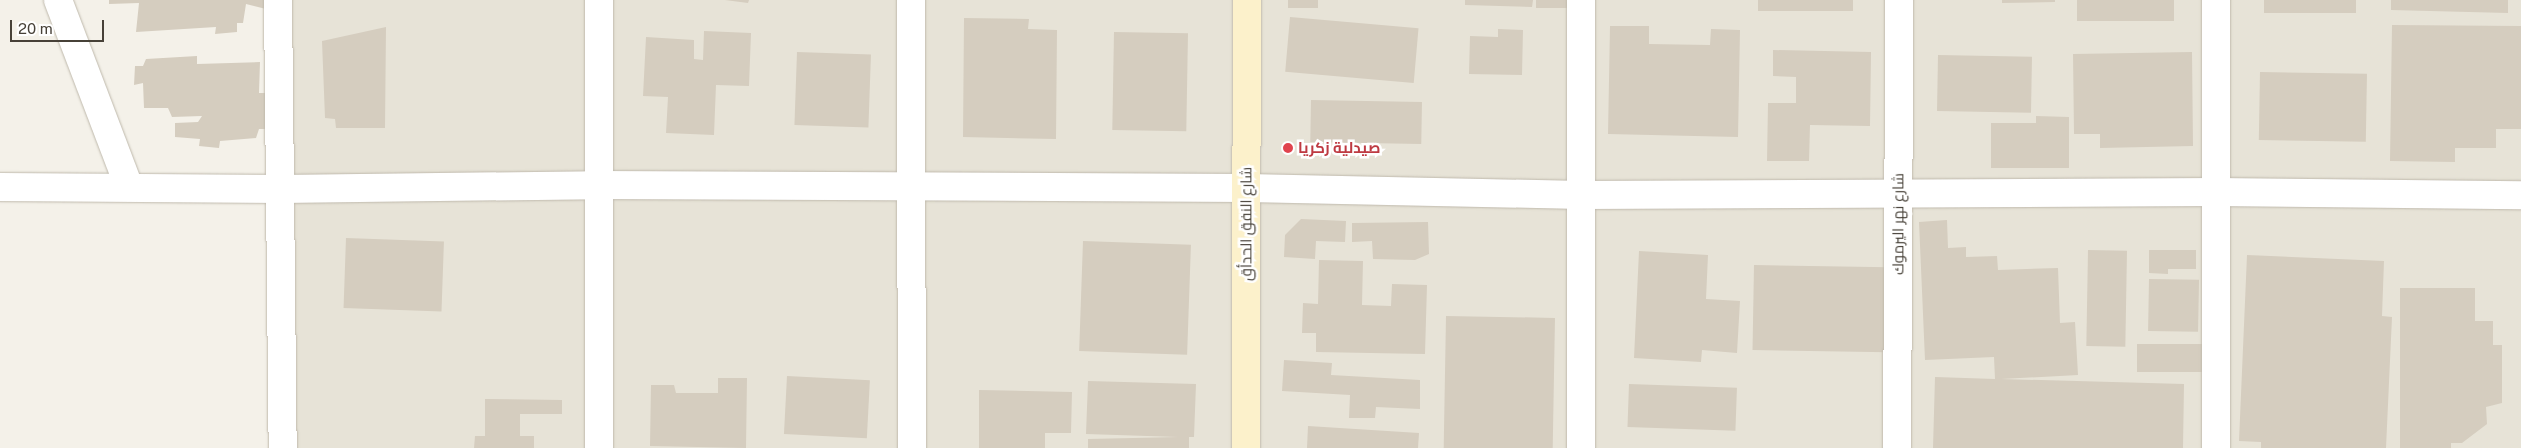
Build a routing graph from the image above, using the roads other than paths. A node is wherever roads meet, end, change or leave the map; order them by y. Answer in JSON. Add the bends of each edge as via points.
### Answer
{"nodes":[{"id":1,"x":58,"y":0,"type":"edge"},
{"id":2,"x":278,"y":0,"type":"edge"},
{"id":3,"x":599,"y":0,"type":"edge"},
{"id":4,"x":911,"y":0,"type":"edge"},
{"id":5,"x":1247,"y":0,"type":"edge"},
{"id":6,"x":1580,"y":0,"type":"edge"},
{"id":7,"x":1899,"y":0,"type":"edge"},
{"id":8,"x":2216,"y":0,"type":"edge"},
{"id":9,"x":597,"y":185,"type":"junction"},
{"id":10,"x":0,"y":187,"type":"edge"},
{"id":11,"x":129,"y":187,"type":"junction"},
{"id":12,"x":910,"y":187,"type":"junction"},
{"id":13,"x":1247,"y":188,"type":"junction"},
{"id":14,"x":281,"y":189,"type":"junction"},
{"id":15,"x":2216,"y":192,"type":"junction"},
{"id":16,"x":1898,"y":194,"type":"junction"},
{"id":17,"x":1582,"y":195,"type":"junction"},
{"id":18,"x":2521,"y":195,"type":"edge"},
{"id":19,"x":283,"y":448,"type":"edge"},
{"id":20,"x":599,"y":448,"type":"edge"},
{"id":21,"x":912,"y":448,"type":"edge"},
{"id":22,"x":1246,"y":448,"type":"edge"},
{"id":23,"x":1581,"y":448,"type":"edge"},
{"id":24,"x":1897,"y":448,"type":"edge"},
{"id":25,"x":2216,"y":448,"type":"edge"}],
"edges":[{"from":1,"to":11,"type":"street"},
{"from":2,"to":14,"type":"street"},
{"from":3,"to":9,"type":"street"},
{"from":4,"to":12,"type":"street"},
{"from":5,"to":13,"type":"main road","name":"شارع النفق الحدأق"},
{"from":6,"to":17,"type":"street"},
{"from":7,"to":16,"type":"street","name":"شارع نهر اليرموك"},
{"from":8,"to":15,"type":"street"},
{"from":9,"to":12,"type":"street"},
{"from":9,"to":14,"type":"street"},
{"from":9,"to":20,"type":"street"},
{"from":10,"to":11,"type":"street"},
{"from":11,"to":14,"type":"street"},
{"from":12,"to":13,"type":"street"},
{"from":12,"to":21,"type":"street"},
{"from":13,"to":17,"type":"street"},
{"from":13,"to":22,"type":"main road","name":"شارع النفق الحدأق"},
{"from":14,"to":19,"type":"street"},
{"from":15,"to":16,"type":"street"},
{"from":15,"to":18,"type":"street"},
{"from":15,"to":25,"type":"street"},
{"from":16,"to":17,"type":"street"},
{"from":16,"to":24,"type":"street","name":"شارع نهر اليرموك"},
{"from":17,"to":23,"type":"street"}]}
